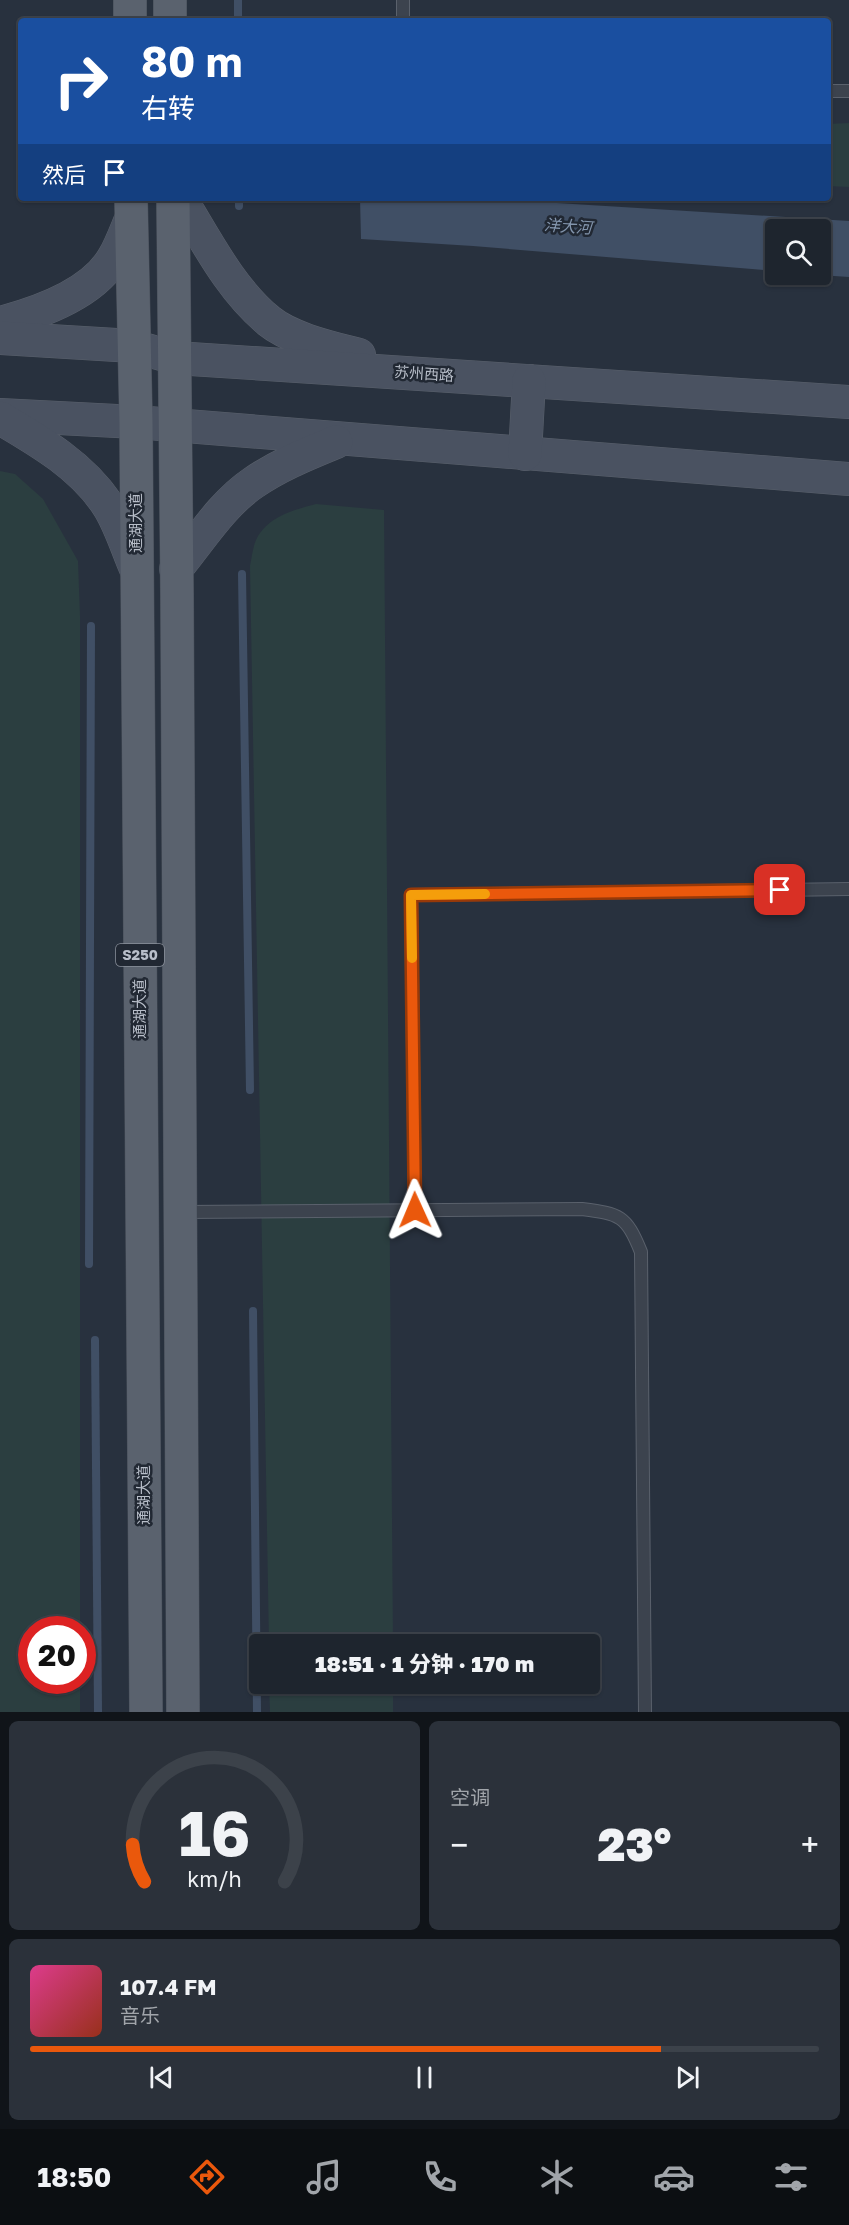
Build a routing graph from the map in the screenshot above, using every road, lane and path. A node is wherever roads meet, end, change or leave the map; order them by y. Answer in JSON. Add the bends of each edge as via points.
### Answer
{"nodes":[{"id":1,"x":130,"y":0,"type":"edge"},
{"id":2,"x":170,"y":0,"type":"edge"},
{"id":3,"x":403,"y":0,"type":"edge"},
{"id":4,"x":130,"y":18,"type":"edge"},
{"id":5,"x":170,"y":18,"type":"edge"},
{"id":6,"x":403,"y":18,"type":"edge"},
{"id":7,"x":831,"y":91,"type":"edge"},
{"id":8,"x":849,"y":91,"type":"edge"},
{"id":9,"x":173,"y":201,"type":"edge"},
{"id":10,"x":182,"y":201,"type":"edge"},
{"id":11,"x":131,"y":208,"type":"edge"},
{"id":12,"x":0,"y":323,"type":"edge"},
{"id":13,"x":0,"y":338,"type":"edge"},
{"id":14,"x":133,"y":346,"type":"junction"},
{"id":15,"x":175,"y":358,"type":"junction"},
{"id":16,"x":434,"y":375,"type":"junction"},
{"id":17,"x":530,"y":381,"type":"junction"},
{"id":18,"x":849,"y":402,"type":"edge"},
{"id":19,"x":0,"y":416,"type":"edge"},
{"id":20,"x":136,"y":422,"type":"junction"},
{"id":21,"x":174,"y":427,"type":"junction"},
{"id":22,"x":342,"y":439,"type":"junction"},
{"id":23,"x":525,"y":454,"type":"junction"},
{"id":24,"x":849,"y":479,"type":"edge"},
{"id":25,"x":177,"y":569,"type":"junction"},
{"id":26,"x":137,"y":571,"type":"junction"},
{"id":27,"x":849,"y":889,"type":"edge"},
{"id":28,"x":415,"y":1210,"type":"junction"},
{"id":29,"x":180,"y":1212,"type":"junction"},
{"id":30,"x":146,"y":1712,"type":"edge"},
{"id":31,"x":183,"y":1712,"type":"edge"},
{"id":32,"x":645,"y":1712,"type":"edge"}],
"edges":[{"from":1,"to":4,"type":"main road"},
{"from":2,"to":5,"type":"main road"},
{"from":3,"to":6,"type":"lane"},
{"from":7,"to":8,"type":"lane"},
{"from":9,"to":15,"type":"main road","number":"S250"},
{"from":10,"to":16,"type":"main road","via":[[222,267],[270,322],[313,343]]},
{"from":11,"to":12,"type":"main road","via":[[113,259],[92,281],[34,314]]},
{"from":11,"to":14,"type":"main road","name":"通湖大道","number":"S250"},
{"from":13,"to":14,"type":"main road","name":"苏州西路"},
{"from":14,"to":15,"type":"main road","name":"苏州西路"},
{"from":14,"to":20,"type":"main road","name":"通湖大道","number":"S250"},
{"from":15,"to":16,"type":"main road","name":"苏州西路"},
{"from":15,"to":21,"type":"main road","number":"S250"},
{"from":16,"to":17,"type":"main road","name":"苏州西路"},
{"from":17,"to":18,"type":"main road","name":"苏州西路"},
{"from":17,"to":23,"type":"main road"},
{"from":19,"to":20,"type":"main road"},
{"from":19,"to":26,"type":"main road","via":[[46,445],[89,481],[108,505]]},
{"from":20,"to":21,"type":"main road"},
{"from":20,"to":26,"type":"main road","name":"通湖大道","number":"S250"},
{"from":21,"to":22,"type":"main road"},
{"from":21,"to":25,"type":"main road","number":"S250"},
{"from":22,"to":23,"type":"main road"},
{"from":22,"to":25,"type":"main road","via":[[292,460],[251,484]]},
{"from":23,"to":24,"type":"main road"},
{"from":25,"to":29,"type":"main road","number":"S250"},
{"from":26,"to":30,"type":"main road","name":"通湖大道","number":"S250"},
{"from":27,"to":28,"type":"lane","via":[[411,895]]},
{"from":28,"to":29,"type":"lane"},
{"from":28,"to":32,"type":"lane","via":[[582,1209],[614,1214],[631,1227],[641,1252]]},
{"from":29,"to":31,"type":"main road","number":"S250"}]}
